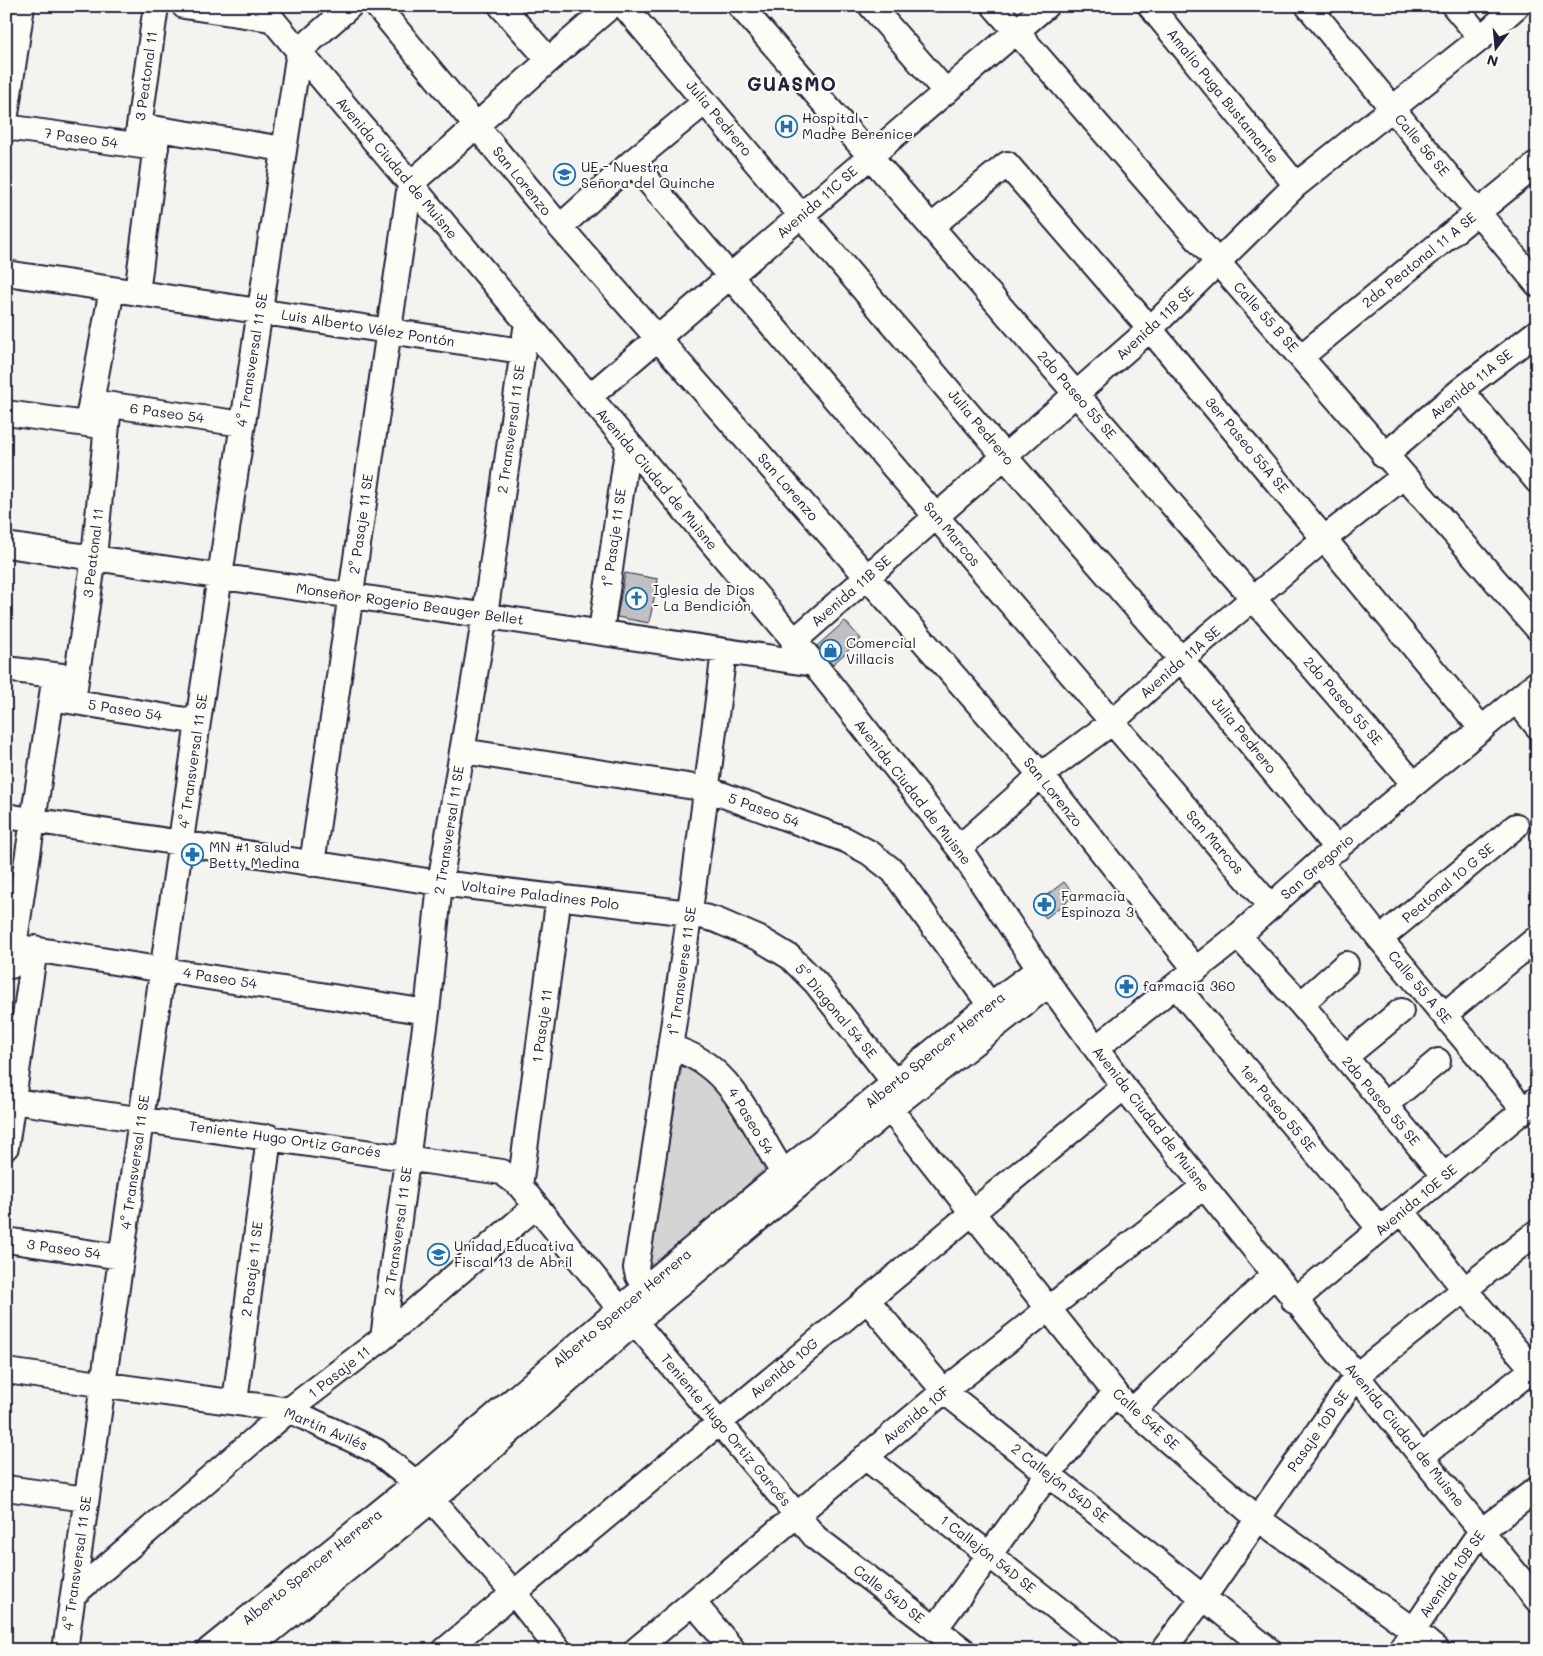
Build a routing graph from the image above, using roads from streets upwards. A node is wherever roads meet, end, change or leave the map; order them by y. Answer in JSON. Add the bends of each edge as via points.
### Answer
{"nodes":[{"id":1,"x":22,"y":6,"type":"edge"},
{"id":2,"x":156,"y":6,"type":"edge"},
{"id":3,"x":184,"y":6,"type":"edge"},
{"id":4,"x":350,"y":6,"type":"edge"},
{"id":5,"x":377,"y":6,"type":"edge"},
{"id":6,"x":500,"y":6,"type":"edge"},
{"id":7,"x":611,"y":6,"type":"edge"},
{"id":8,"x":624,"y":6,"type":"edge"},
{"id":9,"x":740,"y":6,"type":"edge"},
{"id":10,"x":872,"y":6,"type":"edge"},
{"id":11,"x":994,"y":6,"type":"edge"},
{"id":12,"x":1046,"y":6,"type":"edge"},
{"id":13,"x":1150,"y":6,"type":"edge"},
{"id":14,"x":1308,"y":6,"type":"edge"},
{"id":15,"x":1454,"y":6,"type":"edge"},
{"id":16,"x":1518,"y":6,"type":"edge"},
{"id":17,"x":266,"y":13,"type":"edge"},
{"id":18,"x":1016,"y":31,"type":"junction"},
{"id":19,"x":1481,"y":38,"type":"junction"},
{"id":20,"x":299,"y":51,"type":"junction"},
{"id":21,"x":548,"y":59,"type":"junction"},
{"id":22,"x":946,"y":92,"type":"junction"},
{"id":23,"x":705,"y":102,"type":"junction"},
{"id":24,"x":1391,"y":108,"type":"junction"},
{"id":25,"x":6,"y":114,"type":"edge"},
{"id":26,"x":477,"y":126,"type":"junction"},
{"id":27,"x":6,"y":127,"type":"edge"},
{"id":28,"x":148,"y":137,"type":"junction"},
{"id":29,"x":284,"y":149,"type":"junction"},
{"id":30,"x":870,"y":156,"type":"junction"},
{"id":31,"x":632,"y":162,"type":"junction"},
{"id":32,"x":1537,"y":164,"type":"edge"},
{"id":33,"x":410,"y":184,"type":"junction"},
{"id":34,"x":1296,"y":185,"type":"junction"},
{"id":35,"x":1478,"y":212,"type":"junction"},
{"id":36,"x":802,"y":215,"type":"junction"},
{"id":37,"x":930,"y":226,"type":"junction"},
{"id":38,"x":560,"y":227,"type":"junction"},
{"id":39,"x":1218,"y":263,"type":"junction"},
{"id":40,"x":6,"y":274,"type":"edge"},
{"id":41,"x":729,"y":277,"type":"junction"},
{"id":42,"x":1537,"y":284,"type":"edge"},
{"id":43,"x":112,"y":290,"type":"junction"},
{"id":44,"x":137,"y":293,"type":"junction"},
{"id":45,"x":260,"y":312,"type":"junction"},
{"id":46,"x":526,"y":322,"type":"junction"},
{"id":47,"x":1150,"y":329,"type":"junction"},
{"id":48,"x":387,"y":331,"type":"junction"},
{"id":49,"x":1537,"y":332,"type":"edge"},
{"id":50,"x":658,"y":338,"type":"junction"},
{"id":51,"x":522,"y":351,"type":"junction"},
{"id":52,"x":1302,"y":356,"type":"junction"},
{"id":53,"x":1461,"y":390,"type":"junction"},
{"id":54,"x":1076,"y":394,"type":"junction"},
{"id":55,"x":589,"y":397,"type":"junction"},
{"id":56,"x":6,"y":413,"type":"edge"},
{"id":57,"x":98,"y":414,"type":"junction"},
{"id":58,"x":242,"y":424,"type":"junction"},
{"id":59,"x":628,"y":444,"type":"junction"},
{"id":60,"x":1384,"y":456,"type":"junction"},
{"id":61,"x":1005,"y":457,"type":"junction"},
{"id":62,"x":1403,"y":477,"type":"junction"},
{"id":63,"x":1537,"y":481,"type":"edge"},
{"id":64,"x":937,"y":516,"type":"junction"},
{"id":65,"x":1325,"y":538,"type":"junction"},
{"id":66,"x":6,"y":545,"type":"edge"},
{"id":67,"x":94,"y":557,"type":"junction"},
{"id":68,"x":220,"y":576,"type":"junction"},
{"id":69,"x":867,"y":577,"type":"junction"},
{"id":70,"x":352,"y":596,"type":"junction"},
{"id":71,"x":1255,"y":599,"type":"junction"},
{"id":72,"x":485,"y":616,"type":"junction"},
{"id":73,"x":1537,"y":628,"type":"edge"},
{"id":74,"x":601,"y":632,"type":"junction"},
{"id":75,"x":793,"y":642,"type":"junction"},
{"id":76,"x":724,"y":650,"type":"junction"},
{"id":77,"x":1181,"y":659,"type":"junction"},
{"id":78,"x":814,"y":664,"type":"junction"},
{"id":79,"x":6,"y":669,"type":"edge"},
{"id":80,"x":66,"y":677,"type":"junction"},
{"id":81,"x":1537,"y":683,"type":"edge"},
{"id":82,"x":63,"y":700,"type":"junction"},
{"id":83,"x":1516,"y":700,"type":"junction"},
{"id":84,"x":198,"y":722,"type":"junction"},
{"id":85,"x":1111,"y":723,"type":"junction"},
{"id":86,"x":1537,"y":726,"type":"edge"},
{"id":87,"x":1482,"y":730,"type":"junction"},
{"id":88,"x":462,"y":751,"type":"junction"},
{"id":89,"x":1041,"y":775,"type":"junction"},
{"id":90,"x":1414,"y":784,"type":"junction"},
{"id":91,"x":708,"y":789,"type":"junction"},
{"id":92,"x":6,"y":816,"type":"edge"},
{"id":93,"x":31,"y":819,"type":"junction"},
{"id":94,"x":1516,"y":826,"type":"dead end"},
{"id":95,"x":181,"y":841,"type":"junction"},
{"id":96,"x":959,"y":848,"type":"junction"},
{"id":97,"x":1328,"y":855,"type":"junction"},
{"id":98,"x":312,"y":864,"type":"junction"},
{"id":99,"x":440,"y":883,"type":"junction"},
{"id":100,"x":560,"y":896,"type":"junction"},
{"id":101,"x":1271,"y":907,"type":"junction"},
{"id":102,"x":689,"y":913,"type":"junction"},
{"id":103,"x":1238,"y":936,"type":"junction"},
{"id":104,"x":1537,"y":938,"type":"edge"},
{"id":105,"x":1380,"y":939,"type":"junction"},
{"id":106,"x":20,"y":959,"type":"edge"},
{"id":107,"x":1346,"y":964,"type":"dead end"},
{"id":108,"x":162,"y":968,"type":"junction"},
{"id":109,"x":1196,"y":970,"type":"junction"},
{"id":110,"x":1044,"y":976,"type":"junction"},
{"id":111,"x":1176,"y":986,"type":"junction"},
{"id":112,"x":1301,"y":1004,"type":"junction"},
{"id":113,"x":990,"y":1005,"type":"junction"},
{"id":114,"x":1401,"y":1011,"type":"dead end"},
{"id":115,"x":427,"y":1012,"type":"junction"},
{"id":116,"x":1444,"y":1015,"type":"junction"},
{"id":117,"x":671,"y":1048,"type":"junction"},
{"id":118,"x":1096,"y":1048,"type":"junction"},
{"id":119,"x":1345,"y":1058,"type":"junction"},
{"id":120,"x":1438,"y":1061,"type":"dead end"},
{"id":121,"x":894,"y":1082,"type":"junction"},
{"id":122,"x":1124,"y":1087,"type":"junction"},
{"id":123,"x":9,"y":1100,"type":"edge"},
{"id":124,"x":1530,"y":1104,"type":"edge"},
{"id":125,"x":1385,"y":1106,"type":"junction"},
{"id":126,"x":890,"y":1109,"type":"junction"},
{"id":127,"x":141,"y":1119,"type":"junction"},
{"id":128,"x":269,"y":1137,"type":"junction"},
{"id":129,"x":6,"y":1147,"type":"edge"},
{"id":130,"x":408,"y":1157,"type":"junction"},
{"id":131,"x":779,"y":1166,"type":"dead end"},
{"id":132,"x":1444,"y":1176,"type":"junction"},
{"id":133,"x":520,"y":1186,"type":"junction"},
{"id":134,"x":1203,"y":1187,"type":"junction"},
{"id":135,"x":536,"y":1206,"type":"junction"},
{"id":136,"x":1402,"y":1212,"type":"junction"},
{"id":137,"x":972,"y":1213,"type":"junction"},
{"id":138,"x":1380,"y":1229,"type":"junction"},
{"id":139,"x":1537,"y":1232,"type":"edge"},
{"id":140,"x":6,"y":1240,"type":"edge"},
{"id":141,"x":121,"y":1257,"type":"junction"},
{"id":142,"x":1274,"y":1275,"type":"junction"},
{"id":143,"x":646,"y":1288,"type":"junction"},
{"id":144,"x":1464,"y":1289,"type":"junction"},
{"id":145,"x":867,"y":1300,"type":"junction"},
{"id":146,"x":1294,"y":1301,"type":"junction"},
{"id":147,"x":1048,"y":1310,"type":"junction"},
{"id":148,"x":627,"y":1316,"type":"junction"},
{"id":149,"x":383,"y":1338,"type":"junction"},
{"id":150,"x":1535,"y":1369,"type":"edge"},
{"id":151,"x":6,"y":1371,"type":"edge"},
{"id":152,"x":1356,"y":1375,"type":"junction"},
{"id":153,"x":103,"y":1384,"type":"junction"},
{"id":154,"x":944,"y":1391,"type":"junction"},
{"id":155,"x":1115,"y":1393,"type":"junction"},
{"id":156,"x":235,"y":1402,"type":"junction"},
{"id":157,"x":289,"y":1410,"type":"junction"},
{"id":158,"x":1133,"y":1410,"type":"junction"},
{"id":159,"x":720,"y":1422,"type":"junction"},
{"id":160,"x":1422,"y":1456,"type":"junction"},
{"id":161,"x":866,"y":1458,"type":"junction"},
{"id":162,"x":1049,"y":1473,"type":"junction"},
{"id":163,"x":416,"y":1483,"type":"junction"},
{"id":164,"x":6,"y":1488,"type":"edge"},
{"id":165,"x":1537,"y":1489,"type":"edge"},
{"id":166,"x":86,"y":1499,"type":"junction"},
{"id":167,"x":432,"y":1500,"type":"junction"},
{"id":168,"x":797,"y":1515,"type":"junction"},
{"id":169,"x":1256,"y":1518,"type":"junction"},
{"id":170,"x":1482,"y":1531,"type":"junction"},
{"id":171,"x":816,"y":1538,"type":"joint"},
{"id":172,"x":989,"y":1555,"type":"junction"},
{"id":173,"x":514,"y":1593,"type":"junction"},
{"id":174,"x":72,"y":1594,"type":"junction"},
{"id":175,"x":1204,"y":1597,"type":"junction"},
{"id":176,"x":1537,"y":1600,"type":"edge"},
{"id":177,"x":693,"y":1602,"type":"junction"},
{"id":178,"x":935,"y":1630,"type":"junction"},
{"id":179,"x":1413,"y":1630,"type":"junction"},
{"id":180,"x":65,"y":1650,"type":"edge"},
{"id":181,"x":209,"y":1650,"type":"edge"},
{"id":182,"x":247,"y":1650,"type":"edge"},
{"id":183,"x":445,"y":1650,"type":"edge"},
{"id":184,"x":559,"y":1650,"type":"edge"},
{"id":185,"x":636,"y":1650,"type":"edge"},
{"id":186,"x":733,"y":1650,"type":"edge"},
{"id":187,"x":963,"y":1650,"type":"edge"},
{"id":188,"x":1110,"y":1650,"type":"edge"},
{"id":189,"x":1163,"y":1650,"type":"edge"},
{"id":190,"x":1269,"y":1650,"type":"edge"},
{"id":191,"x":1400,"y":1650,"type":"edge"},
{"id":192,"x":1437,"y":1650,"type":"edge"}],
"edges":[{"from":1,"to":25,"type":"street"},
{"from":2,"to":28,"type":"street","name":"3 Peatonal 11"},
{"from":3,"to":17,"type":"street"},
{"from":4,"to":20,"type":"street"},
{"from":5,"to":26,"type":"street","name":"San Lorenzo"},
{"from":6,"to":21,"type":"street"},
{"from":7,"to":21,"type":"street"},
{"from":8,"to":23,"type":"street","name":"Julia Pedrero"},
{"from":9,"to":30,"type":"street","name":"2do Paseo 55 SE"},
{"from":10,"to":22,"type":"street"},
{"from":11,"to":18,"type":"street","name":"Calle 55 B SE"},
{"from":12,"to":18,"type":"street","name":"Avenida 11C SE"},
{"from":13,"to":34,"type":"street","name":"Amalio Puga Bustamante"},
{"from":14,"to":24,"type":"street","name":"Calle 56 SE"},
{"from":15,"to":19,"type":"street"},
{"from":16,"to":19,"type":"street","name":"Avenida 11B SE"},
{"from":17,"to":20,"type":"street","name":"Avenida Ciudad de Muisne"},
{"from":18,"to":22,"type":"street","name":"Avenida 11C SE"},
{"from":18,"to":39,"type":"street","name":"Calle 55 B SE"},
{"from":19,"to":24,"type":"street","name":"Avenida 11B SE"},
{"from":20,"to":29,"type":"street","name":"4° Transversal 11 SE"},
{"from":20,"to":33,"type":"street","name":"Avenida Ciudad de Muisne"},
{"from":21,"to":26,"type":"street"},
{"from":22,"to":30,"type":"street","name":"Avenida 11C SE"},
{"from":23,"to":31,"type":"street"},
{"from":23,"to":36,"type":"street","name":"Julia Pedrero"},
{"from":24,"to":34,"type":"street","name":"Avenida 11B SE"},
{"from":24,"to":35,"type":"street","name":"Calle 56 SE"},
{"from":26,"to":33,"type":"street"},
{"from":26,"to":38,"type":"street","name":"San Lorenzo"},
{"from":27,"to":28,"type":"street","name":"7 Paseo 54"},
{"from":28,"to":29,"type":"street","name":"7 Paseo 54"},
{"from":28,"to":44,"type":"street","name":"3 Peatonal 11"},
{"from":29,"to":45,"type":"street","name":"4° Transversal 11 SE"},
{"from":30,"to":36,"type":"street","name":"Avenida 11C SE"},
{"from":30,"to":37,"type":"street","name":"2do Paseo 55 SE"},
{"from":31,"to":38,"type":"street"},
{"from":31,"to":41,"type":"street","name":"San Marcos"},
{"from":32,"to":35,"type":"street","name":"2da Peatonal 11 A SE"},
{"from":33,"to":46,"type":"street","name":"Avenida Ciudad de Muisne"},
{"from":33,"to":48,"type":"street","name":"2° Pasaje 11 SE"},
{"from":34,"to":39,"type":"street","name":"Avenida 11B SE"},
{"from":35,"to":42,"type":"street","name":"Calle 56 SE"},
{"from":35,"to":52,"type":"street","name":"2da Peatonal 11 A SE"},
{"from":36,"to":41,"type":"street","name":"Avenida 11C SE"},
{"from":36,"to":61,"type":"street","name":"Julia Pedrero"},
{"from":37,"to":47,"type":"street","name":"3er Paseo 55A SE","via":[[1007,164]]},
{"from":37,"to":54,"type":"street","name":"2do Paseo 55 SE"},
{"from":38,"to":50,"type":"street","name":"San Lorenzo"},
{"from":39,"to":47,"type":"street","name":"Avenida 11B SE"},
{"from":39,"to":52,"type":"street","name":"Calle 55 B SE"},
{"from":40,"to":43,"type":"street","name":"Luis Alberto Vélez Pontón"},
{"from":41,"to":50,"type":"street","name":"Avenida 11C SE"},
{"from":41,"to":64,"type":"street","name":"San Marcos"},
{"from":43,"to":44,"type":"street","name":"Luis Alberto Vélez Pontón"},
{"from":43,"to":57,"type":"street","name":"3 Peatonal 11"},
{"from":44,"to":45,"type":"street","name":"Luis Alberto Vélez Pontón"},
{"from":45,"to":48,"type":"street","name":"Luis Alberto Vélez Pontón"},
{"from":45,"to":58,"type":"street","name":"4° Transversal 11 SE"},
{"from":46,"to":51,"type":"street","name":"2 Transversal 11 SE"},
{"from":46,"to":55,"type":"street","name":"Avenida Ciudad de Muisne"},
{"from":47,"to":54,"type":"street","name":"Avenida 11B SE"},
{"from":47,"to":65,"type":"street","name":"3er Paseo 55A SE"},
{"from":48,"to":51,"type":"street","name":"Luis Alberto Vélez Pontón"},
{"from":48,"to":70,"type":"street","name":"2° Pasaje 11 SE"},
{"from":49,"to":53,"type":"street","name":"Avenida 11A SE"},
{"from":50,"to":55,"type":"street","name":"Avenida 11C SE"},
{"from":50,"to":69,"type":"street","name":"San Lorenzo"},
{"from":51,"to":72,"type":"street","name":"2 Transversal 11 SE"},
{"from":52,"to":60,"type":"street","name":"Calle 55 B SE"},
{"from":53,"to":60,"type":"street","name":"Avenida 11A SE"},
{"from":53,"to":63,"type":"street"},
{"from":54,"to":61,"type":"street","name":"Avenida 11B SE"},
{"from":54,"to":71,"type":"street","name":"2do Paseo 55 SE"},
{"from":55,"to":59,"type":"street","name":"Avenida Ciudad de Muisne"},
{"from":56,"to":57,"type":"street","name":"6 Paseo 54"},
{"from":57,"to":58,"type":"street","name":"6 Paseo 54"},
{"from":57,"to":67,"type":"street","name":"3 Peatonal 11"},
{"from":58,"to":68,"type":"street","name":"4° Transversal 11 SE"},
{"from":59,"to":74,"type":"street","name":"1° Pasaje 11 SE"},
{"from":59,"to":75,"type":"street","name":"Avenida Ciudad de Muisne"},
{"from":60,"to":62,"type":"street","name":"Calle 55 B SE"},
{"from":61,"to":64,"type":"street","name":"Avenida 11B SE"},
{"from":61,"to":77,"type":"street","name":"Julia Pedrero"},
{"from":62,"to":65,"type":"street","name":"Avenida 11A SE"},
{"from":62,"to":73,"type":"street","name":"Calle 55 B SE"},
{"from":64,"to":69,"type":"street","name":"Avenida 11B SE"},
{"from":64,"to":85,"type":"street","name":"San Marcos"},
{"from":65,"to":71,"type":"street","name":"Avenida 11A SE"},
{"from":65,"to":87,"type":"street","name":"3er Paseo 55A SE"},
{"from":66,"to":67,"type":"street","name":"Monseñor Rogerio Beauger Bellet"},
{"from":67,"to":68,"type":"street","name":"Monseñor Rogerio Beauger Bellet"},
{"from":67,"to":80,"type":"street","name":"3 Peatonal 11"},
{"from":68,"to":70,"type":"street","name":"Monseñor Rogerio Beauger Bellet"},
{"from":68,"to":84,"type":"street","name":"4° Transversal 11 SE"},
{"from":69,"to":75,"type":"street","name":"Avenida 11B SE"},
{"from":69,"to":89,"type":"street","name":"San Lorenzo"},
{"from":70,"to":72,"type":"street","name":"Monseñor Rogerio Beauger Bellet"},
{"from":70,"to":98,"type":"street","name":"2° Pasaje 11 SE"},
{"from":71,"to":77,"type":"street","name":"Avenida 11A SE"},
{"from":71,"to":90,"type":"street","name":"2do Paseo 55 SE"},
{"from":72,"to":74,"type":"street","name":"Monseñor Rogerio Beauger Bellet"},
{"from":72,"to":88,"type":"street","name":"2 Transversal 11 SE"},
{"from":74,"to":76,"type":"street","name":"Monseñor Rogerio Beauger Bellet"},
{"from":75,"to":78,"type":"street","name":"Avenida Ciudad de Muisne"},
{"from":76,"to":78,"type":"street","name":"Monseñor Rogerio Beauger Bellet"},
{"from":76,"to":91,"type":"street","name":"1° Transverse 11 SE"},
{"from":77,"to":85,"type":"street","name":"Avenida 11A SE"},
{"from":77,"to":97,"type":"street","name":"Julia Pedrero"},
{"from":78,"to":96,"type":"street","name":"Avenida Ciudad de Muisne"},
{"from":79,"to":80,"type":"street"},
{"from":80,"to":82,"type":"street","name":"3 Peatonal 11"},
{"from":81,"to":83,"type":"street","name":"San Gregorio"},
{"from":82,"to":84,"type":"street","name":"5 Paseo 54"},
{"from":82,"to":93,"type":"street","name":"3 Peatonal 11"},
{"from":83,"to":86,"type":"street"},
{"from":83,"to":87,"type":"street","name":"San Gregorio"},
{"from":84,"to":95,"type":"street","name":"4° Transversal 11 SE"},
{"from":85,"to":89,"type":"street","name":"Avenida 11A SE"},
{"from":85,"to":101,"type":"street","name":"San Marcos"},
{"from":87,"to":90,"type":"street","name":"San Gregorio"},
{"from":88,"to":91,"type":"street","name":"5 Paseo 54"},
{"from":88,"to":99,"type":"street","name":"2 Transversal 11 SE"},
{"from":89,"to":96,"type":"street","name":"Avenida 11A SE"},
{"from":89,"to":109,"type":"street","name":"San Lorenzo"},
{"from":90,"to":97,"type":"street","name":"San Gregorio"},
{"from":91,"to":102,"type":"street","name":"1° Transverse 11 SE"},
{"from":91,"to":113,"type":"street","name":"5 Paseo 54","via":[[846,840],[870,854],[892,871]]},
{"from":92,"to":93,"type":"street","name":"Voltaire Paladines Polo"},
{"from":93,"to":95,"type":"street","name":"Voltaire Paladines Polo"},
{"from":93,"to":106,"type":"street","name":"3 Peatonal 11"},
{"from":94,"to":105,"type":"street","name":"Peatonal 10 G SE"},
{"from":95,"to":98,"type":"street","name":"Voltaire Paladines Polo"},
{"from":95,"to":108,"type":"street","name":"4° Transversal 11 SE"},
{"from":96,"to":110,"type":"street","name":"Avenida Ciudad de Muisne"},
{"from":97,"to":101,"type":"street","name":"San Gregorio"},
{"from":97,"to":105,"type":"street","name":"Calle 55 A SE"},
{"from":98,"to":99,"type":"street","name":"Voltaire Paladines Polo"},
{"from":99,"to":100,"type":"street","name":"Voltaire Paladines Polo"},
{"from":99,"to":115,"type":"street","name":"2 Transversal 11 SE"},
{"from":100,"to":102,"type":"street","name":"Voltaire Paladines Polo"},
{"from":100,"to":133,"type":"street","name":"1 Pasaje 11"},
{"from":101,"to":103,"type":"street","name":"San Gregorio"},
{"from":102,"to":117,"type":"street","name":"1° Transverse 11 SE"},
{"from":102,"to":121,"type":"street","name":"5° Diagonal 54 SE","via":[[716,920],[760,939],[790,957],[816,983]]},
{"from":103,"to":109,"type":"street","name":"San Gregorio"},
{"from":103,"to":112,"type":"street","name":"2do Paseo 55 SE"},
{"from":104,"to":116,"type":"street"},
{"from":105,"to":116,"type":"street","name":"Calle 55 A SE"},
{"from":106,"to":108,"type":"street","name":"4 Paseo 54"},
{"from":106,"to":123,"type":"street","name":"3 Peatonal 11"},
{"from":107,"to":112,"type":"street"},
{"from":108,"to":115,"type":"street","name":"4 Paseo 54"},
{"from":108,"to":127,"type":"street","name":"4° Transversal 11 SE"},
{"from":109,"to":111,"type":"street","name":"San Gregorio"},
{"from":110,"to":113,"type":"street","name":"Alberto Spencer Herrera"},
{"from":110,"to":118,"type":"street","name":"Avenida Ciudad de Muisne"},
{"from":110,"to":126,"type":"street","name":"Alberto Spencer Herrera"},
{"from":111,"to":118,"type":"street","name":"San Gregorio"},
{"from":111,"to":138,"type":"street","name":"1er Paseo 55 SE"},
{"from":112,"to":119,"type":"street","name":"2do Paseo 55 SE"},
{"from":113,"to":121,"type":"street","name":"Alberto Spencer Herrera"},
{"from":114,"to":119,"type":"street"},
{"from":115,"to":130,"type":"street","name":"2 Transversal 11 SE"},
{"from":116,"to":124,"type":"street","name":"Calle 55 A SE"},
{"from":117,"to":131,"type":"street","name":"4 Paseo 54","via":[[693,1054],[720,1074]]},
{"from":117,"to":143,"type":"street","name":"1° Transverse 11 SE","via":[[636,1268]]},
{"from":118,"to":122,"type":"street","name":"Avenida Ciudad de Muisne"},
{"from":119,"to":125,"type":"street","name":"2do Paseo 55 SE"},
{"from":120,"to":125,"type":"street"},
{"from":121,"to":143,"type":"street","name":"Alberto Spencer Herrera"},
{"from":122,"to":134,"type":"street","name":"Avenida Ciudad de Muisne"},
{"from":122,"to":137,"type":"street","name":"Avenida 10G"},
{"from":123,"to":127,"type":"street","name":"Teniente Hugo Ortiz Garcés"},
{"from":123,"to":129,"type":"street","name":"3 Peatonal 11"},
{"from":124,"to":132,"type":"street","name":"Avenida 10E SE"},
{"from":125,"to":132,"type":"street","name":"2do Paseo 55 SE"},
{"from":126,"to":137,"type":"street","name":"Calle 54E SE"},
{"from":126,"to":148,"type":"street","name":"Alberto Spencer Herrera"},
{"from":127,"to":128,"type":"street","name":"Teniente Hugo Ortiz Garcés"},
{"from":127,"to":141,"type":"street","name":"4° Transversal 11 SE"},
{"from":128,"to":130,"type":"street","name":"Teniente Hugo Ortiz Garcés"},
{"from":128,"to":156,"type":"street","name":"2 Pasaje 11 SE"},
{"from":130,"to":133,"type":"street","name":"Teniente Hugo Ortiz Garcés","via":[[502,1172]]},
{"from":130,"to":149,"type":"street","name":"2 Transversal 11 SE"},
{"from":132,"to":136,"type":"street","name":"Avenida 10E SE"},
{"from":133,"to":135,"type":"street","name":"Teniente Hugo Ortiz Garcés"},
{"from":134,"to":142,"type":"street","name":"Avenida Ciudad de Muisne"},
{"from":134,"to":147,"type":"street","name":"Avenida 10F"},
{"from":135,"to":148,"type":"street","name":"Teniente Hugo Ortiz Garcés"},
{"from":135,"to":149,"type":"street","name":"1 Pasaje 11"},
{"from":136,"to":138,"type":"street","name":"Avenida 10E SE"},
{"from":136,"to":144,"type":"street"},
{"from":137,"to":145,"type":"street","name":"Avenida 10G"},
{"from":137,"to":147,"type":"street","name":"Calle 54E SE"},
{"from":138,"to":146,"type":"street","name":"Avenida 10E SE"},
{"from":139,"to":144,"type":"street","name":"Pasaje 10D SE"},
{"from":140,"to":141,"type":"street","name":"3 Paseo 54"},
{"from":141,"to":153,"type":"street","name":"4° Transversal 11 SE"},
{"from":142,"to":146,"type":"street","name":"Avenida Ciudad de Muisne"},
{"from":142,"to":158,"type":"street"},
{"from":143,"to":148,"type":"street","name":"Alberto Spencer Herrera"},
{"from":144,"to":150,"type":"street"},
{"from":144,"to":152,"type":"street","name":"Pasaje 10D SE"},
{"from":145,"to":154,"type":"street","name":"2 Callejón 54D SE"},
{"from":145,"to":159,"type":"street","name":"Avenida 10G"},
{"from":146,"to":152,"type":"street","name":"Avenida Ciudad de Muisne"},
{"from":147,"to":154,"type":"street","name":"Avenida 10F"},
{"from":147,"to":155,"type":"street","name":"Calle 54E SE"},
{"from":148,"to":159,"type":"street","name":"Teniente Hugo Ortiz Garcés"},
{"from":148,"to":163,"type":"street","name":"Alberto Spencer Herrera"},
{"from":148,"to":167,"type":"street","name":"Alberto Spencer Herrera"},
{"from":149,"to":157,"type":"street","name":"1 Pasaje 11"},
{"from":150,"to":160,"type":"street"},
{"from":151,"to":153,"type":"street","name":"Martín Avilés"},
{"from":152,"to":160,"type":"street","name":"Avenida Ciudad de Muisne"},
{"from":152,"to":169,"type":"street","name":"Pasaje 10D SE"},
{"from":153,"to":156,"type":"street","name":"Martín Avilés"},
{"from":153,"to":166,"type":"street","name":"4° Transversal 11 SE"},
{"from":154,"to":161,"type":"street","name":"Avenida 10F"},
{"from":154,"to":162,"type":"street","name":"2 Callejón 54D SE"},
{"from":155,"to":158,"type":"street","name":"Calle 54E SE"},
{"from":155,"to":162,"type":"street"},
{"from":156,"to":157,"type":"street","name":"Martín Avilés"},
{"from":157,"to":163,"type":"street","name":"Martín Avilés","via":[[376,1451]]},
{"from":157,"to":174,"type":"street","name":"1 Pasaje 11"},
{"from":158,"to":169,"type":"street","name":"Calle 54E SE"},
{"from":159,"to":168,"type":"street","name":"Teniente Hugo Ortiz Garcés"},
{"from":159,"to":173,"type":"street","name":"Avenida 10G"},
{"from":160,"to":170,"type":"street","name":"Avenida Ciudad de Muisne"},
{"from":161,"to":168,"type":"street","name":"Avenida 10F"},
{"from":161,"to":172,"type":"street","name":"1 Callejón 54D SE"},
{"from":162,"to":172,"type":"street"},
{"from":162,"to":175,"type":"street","name":"2 Callejón 54D SE"},
{"from":163,"to":167,"type":"street","name":"Martín Avilés"},
{"from":163,"to":181,"type":"street","name":"Alberto Spencer Herrera"},
{"from":164,"to":166,"type":"street"},
{"from":165,"to":170,"type":"street","name":"Avenida 10B SE"},
{"from":166,"to":174,"type":"street","name":"4° Transversal 11 SE"},
{"from":167,"to":173,"type":"street","name":"Martín Avilés"},
{"from":167,"to":182,"type":"street","name":"Alberto Spencer Herrera"},
{"from":168,"to":171,"type":"street","name":"Teniente Hugo Ortiz Garcés"},
{"from":168,"to":177,"type":"street","name":"Avenida 10F"},
{"from":169,"to":175,"type":"street","name":"Pasaje 10D SE"},
{"from":169,"to":179,"type":"street","name":"Calle 54E SE"},
{"from":170,"to":176,"type":"street","name":"Avenida Ciudad de Muisne"},
{"from":170,"to":179,"type":"street","name":"Avenida 10B SE"},
{"from":171,"to":178,"type":"street","name":"Calle 54D SE"},
{"from":172,"to":178,"type":"street"},
{"from":172,"to":188,"type":"street","name":"1 Callejón 54D SE"},
{"from":173,"to":183,"type":"street","name":"Avenida 10G"},
{"from":173,"to":184,"type":"street","name":"Martín Avilés"},
{"from":174,"to":180,"type":"street","name":"4° Transversal 11 SE"},
{"from":175,"to":189,"type":"street","name":"Pasaje 10D SE"},
{"from":175,"to":190,"type":"street","name":"2 Callejón 54D SE"},
{"from":177,"to":185,"type":"street","name":"Avenida 10F"},
{"from":177,"to":186,"type":"street"},
{"from":178,"to":187,"type":"street","name":"Calle 54D SE"},
{"from":179,"to":191,"type":"street","name":"Avenida 10B SE"},
{"from":179,"to":192,"type":"street","name":"Calle 54E SE"}]}
